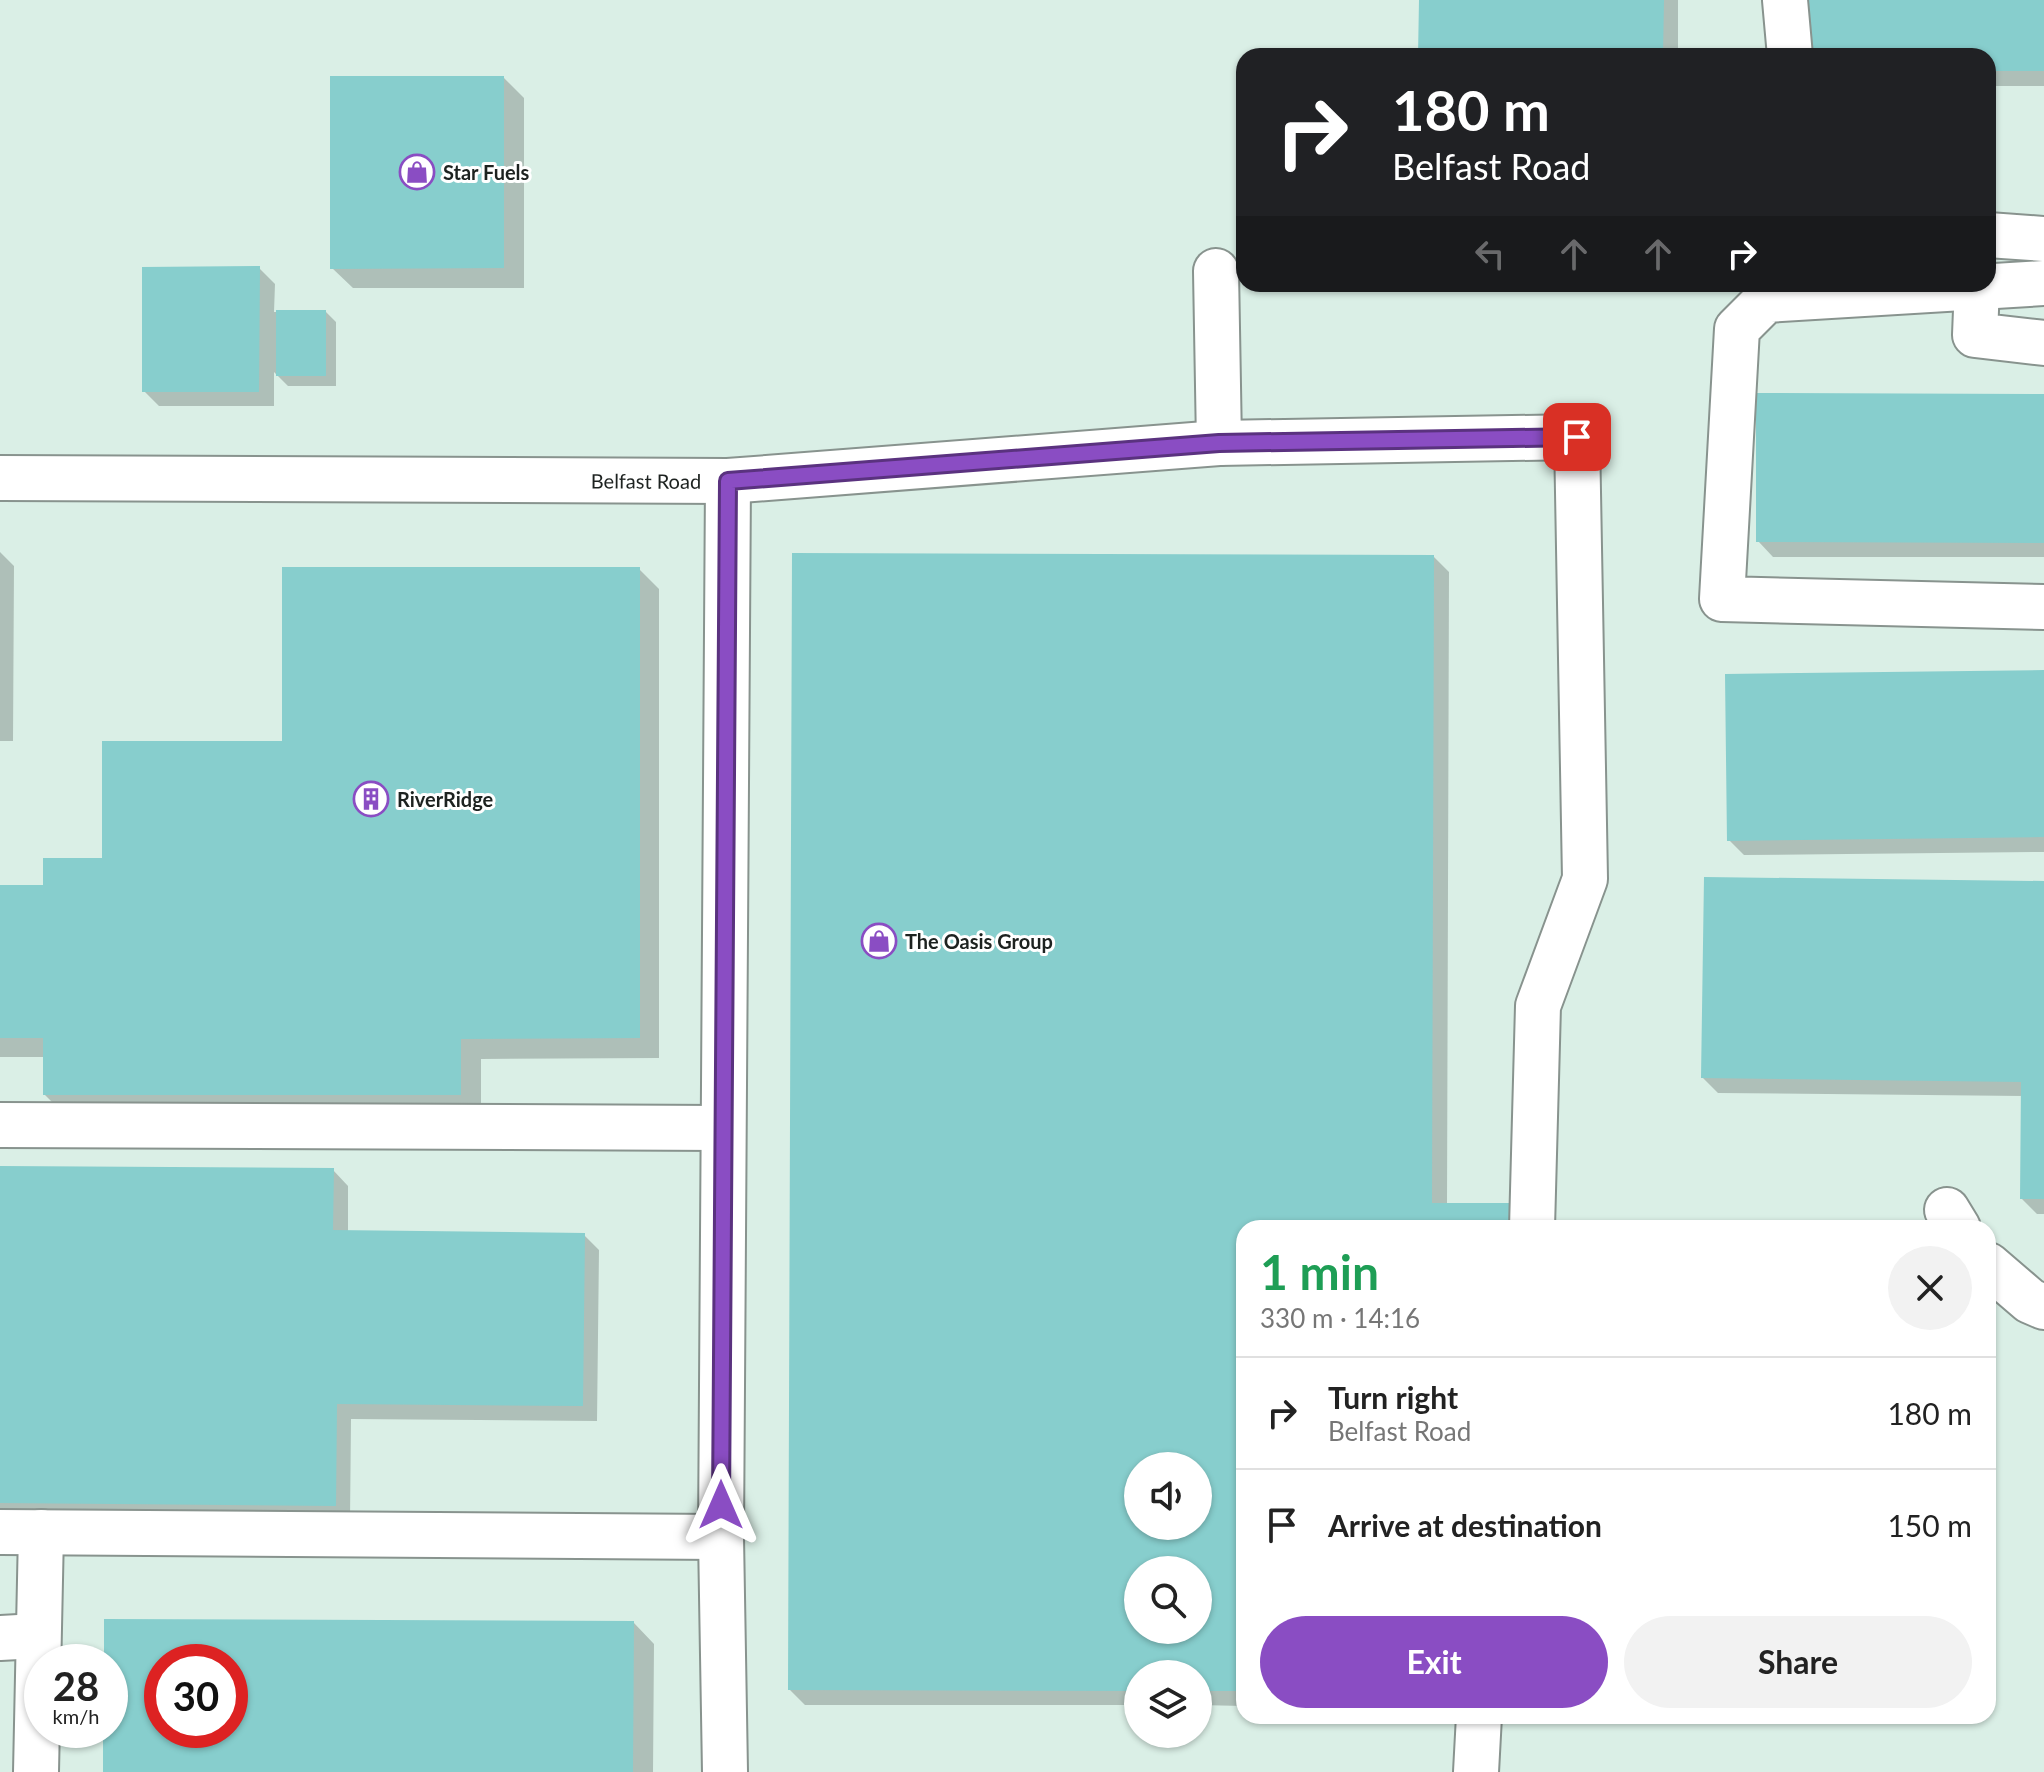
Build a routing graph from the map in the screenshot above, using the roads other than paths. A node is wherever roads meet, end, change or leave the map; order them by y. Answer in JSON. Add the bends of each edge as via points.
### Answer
{"nodes":[{"id":1,"x":1785,"y":0,"type":"edge"},
{"id":2,"x":1789,"y":48,"type":"edge"},
{"id":3,"x":1996,"y":236,"type":"edge"},
{"id":4,"x":2044,"y":239,"type":"edge"},
{"id":5,"x":1216,"y":271,"type":"dead end"},
{"id":6,"x":2044,"y":283,"type":"edge"},
{"id":7,"x":1996,"y":284,"type":"edge"},
{"id":8,"x":1879,"y":292,"type":"edge"},
{"id":9,"x":1977,"y":292,"type":"edge"},
{"id":10,"x":2044,"y":343,"type":"edge"},
{"id":11,"x":1219,"y":443,"type":"junction"},
{"id":12,"x":0,"y":478,"type":"edge"},
{"id":13,"x":728,"y":481,"type":"junction"},
{"id":14,"x":2044,"y":607,"type":"edge"},
{"id":15,"x":0,"y":1125,"type":"edge"},
{"id":16,"x":723,"y":1128,"type":"junction"},
{"id":17,"x":1532,"y":1220,"type":"edge"},
{"id":18,"x":1996,"y":1272,"type":"edge"},
{"id":19,"x":2044,"y":1307,"type":"edge"},
{"id":20,"x":20,"y":1532,"type":"edge"},
{"id":21,"x":721,"y":1537,"type":"junction"},
{"id":22,"x":18,"y":1637,"type":"edge"},
{"id":23,"x":1479,"y":1724,"type":"edge"},
{"id":24,"x":36,"y":1772,"type":"edge"},
{"id":25,"x":725,"y":1772,"type":"edge"},
{"id":26,"x":1476,"y":1772,"type":"edge"}],
"edges":[{"from":1,"to":2,"type":"street"},
{"from":3,"to":4,"type":"street"},
{"from":5,"to":11,"type":"street"},
{"from":6,"to":7,"type":"street"},
{"from":8,"to":14,"type":"street","via":[[1766,300],[1737,329],[1722,599]]},
{"from":9,"to":10,"type":"street","via":[[1975,335]]},
{"from":11,"to":13,"type":"street","name":"Belfast Road"},
{"from":11,"to":17,"type":"street","name":"Belfast Road","via":[[1577,437],[1585,879],[1538,1006]]},
{"from":12,"to":13,"type":"street","name":"Belfast Road"},
{"from":13,"to":16,"type":"street"},
{"from":15,"to":16,"type":"street"},
{"from":16,"to":21,"type":"street"},
{"from":18,"to":19,"type":"street"},
{"from":20,"to":21,"type":"street"},
{"from":20,"to":22,"type":"street"},
{"from":21,"to":25,"type":"street"},
{"from":22,"to":24,"type":"street"},
{"from":23,"to":26,"type":"street"}]}
